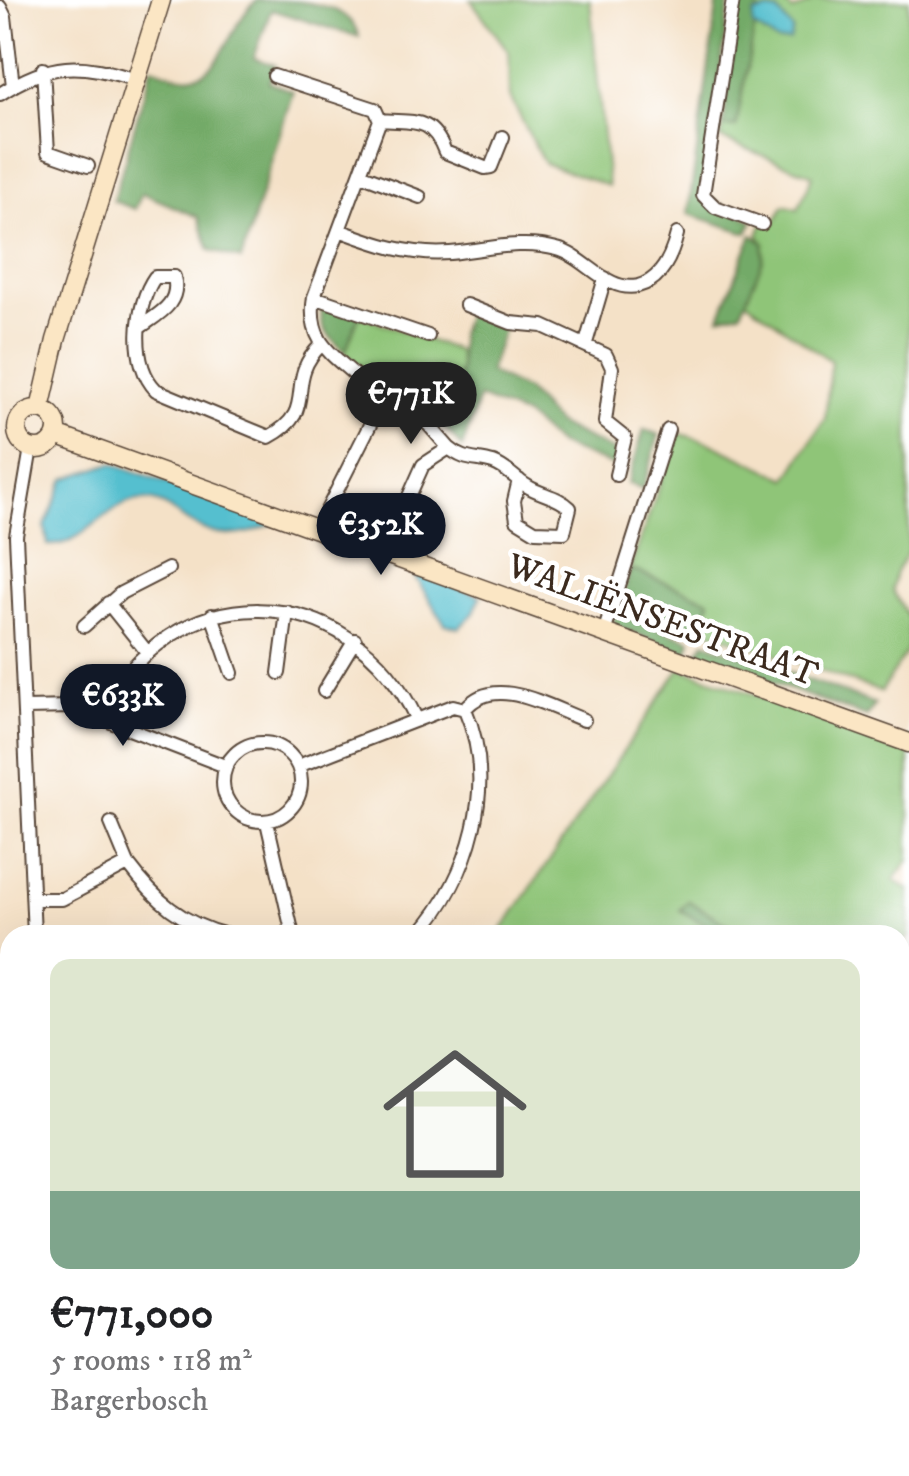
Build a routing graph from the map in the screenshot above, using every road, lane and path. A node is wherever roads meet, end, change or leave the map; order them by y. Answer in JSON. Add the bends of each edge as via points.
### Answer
{"nodes":[{"id":1,"x":161,"y":0,"type":"edge"},
{"id":2,"x":732,"y":0,"type":"edge"},
{"id":3,"x":0,"y":8,"type":"edge"},
{"id":4,"x":44,"y":69,"type":"junction"},
{"id":5,"x":274,"y":76,"type":"dead end"},
{"id":6,"x":136,"y":80,"type":"junction"},
{"id":7,"x":13,"y":86,"type":"junction"},
{"id":8,"x":0,"y":94,"type":"edge"},
{"id":9,"x":380,"y":120,"type":"junction"},
{"id":10,"x":503,"y":137,"type":"dead end"},
{"id":11,"x":88,"y":166,"type":"dead end"},
{"id":12,"x":360,"y":174,"type":"junction"},
{"id":13,"x":420,"y":197,"type":"dead end"},
{"id":14,"x":762,"y":224,"type":"dead end"},
{"id":15,"x":339,"y":230,"type":"junction"},
{"id":16,"x":678,"y":234,"type":"dead end"},
{"id":17,"x":605,"y":278,"type":"junction"},
{"id":18,"x":314,"y":297,"type":"junction"},
{"id":19,"x":466,"y":305,"type":"dead end"},
{"id":20,"x":139,"y":328,"type":"dead end"},
{"id":21,"x":428,"y":336,"type":"dead end"},
{"id":22,"x":586,"y":343,"type":"junction"},
{"id":23,"x":320,"y":345,"type":"junction"},
{"id":24,"x":380,"y":406,"type":"junction"},
{"id":25,"x":40,"y":409,"type":"junction"},
{"id":26,"x":0,"y":412,"type":"edge"},
{"id":27,"x":19,"y":420,"type":"junction"},
{"id":28,"x":668,"y":430,"type":"dead end"},
{"id":29,"x":56,"y":435,"type":"junction"},
{"id":30,"x":32,"y":448,"type":"junction"},
{"id":31,"x":449,"y":448,"type":"junction"},
{"id":32,"x":616,"y":475,"type":"dead end"},
{"id":33,"x":519,"y":480,"type":"junction"},
{"id":34,"x":406,"y":503,"type":"dead end"},
{"id":35,"x":317,"y":530,"type":"junction"},
{"id":36,"x":168,"y":568,"type":"dead end"},
{"id":37,"x":108,"y":603,"type":"junction"},
{"id":38,"x":287,"y":612,"type":"junction"},
{"id":39,"x":212,"y":615,"type":"junction"},
{"id":40,"x":84,"y":626,"type":"dead end"},
{"id":41,"x":604,"y":633,"type":"junction"},
{"id":42,"x":355,"y":640,"type":"junction"},
{"id":43,"x":147,"y":652,"type":"junction"},
{"id":44,"x":232,"y":673,"type":"dead end"},
{"id":45,"x":280,"y":673,"type":"dead end"},
{"id":46,"x":324,"y":691,"type":"dead end"},
{"id":47,"x":25,"y":708,"type":"junction"},
{"id":48,"x":466,"y":710,"type":"junction"},
{"id":49,"x":100,"y":718,"type":"junction"},
{"id":50,"x":417,"y":720,"type":"junction"},
{"id":51,"x":584,"y":720,"type":"dead end"},
{"id":52,"x":909,"y":743,"type":"edge"},
{"id":53,"x":225,"y":766,"type":"junction"},
{"id":54,"x":298,"y":766,"type":"junction"},
{"id":55,"x":267,"y":822,"type":"junction"},
{"id":56,"x":111,"y":823,"type":"dead end"},
{"id":57,"x":128,"y":864,"type":"junction"},
{"id":58,"x":33,"y":900,"type":"junction"},
{"id":59,"x":34,"y":925,"type":"edge"},
{"id":60,"x":186,"y":925,"type":"edge"},
{"id":61,"x":288,"y":925,"type":"edge"},
{"id":62,"x":426,"y":925,"type":"edge"}],
"edges":[{"from":1,"to":6,"type":"street"},
{"from":2,"to":14,"type":"street","via":[[703,195],[716,207]]},
{"from":3,"to":7,"type":"street"},
{"from":4,"to":6,"type":"street","via":[[91,66]]},
{"from":4,"to":7,"type":"street"},
{"from":4,"to":11,"type":"street","via":[[48,152]]},
{"from":5,"to":9,"type":"street","via":[[375,109]]},
{"from":6,"to":25,"type":"street"},
{"from":7,"to":8,"type":"street"},
{"from":9,"to":10,"type":"street","via":[[429,124],[445,152],[485,168],[491,168]]},
{"from":9,"to":12,"type":"street"},
{"from":12,"to":13,"type":"street"},
{"from":12,"to":15,"type":"street"},
{"from":15,"to":17,"type":"street","via":[[405,252],[451,253],[494,244],[556,249]]},
{"from":15,"to":18,"type":"street"},
{"from":16,"to":17,"type":"street","via":[[672,256],[640,286],[621,287]]},
{"from":17,"to":22,"type":"street"},
{"from":18,"to":21,"type":"street"},
{"from":18,"to":23,"type":"street","via":[[310,318]]},
{"from":19,"to":22,"type":"street"},
{"from":20,"to":23,"type":"street","via":[[142,367],[156,390],[270,437],[291,425],[300,406],[299,374]]},
{"from":22,"to":32,"type":"street","via":[[600,349],[612,368],[606,422],[625,438]]},
{"from":23,"to":24,"type":"street","via":[[371,389]]},
{"from":24,"to":31,"type":"street","via":[[427,422]]},
{"from":24,"to":35,"type":"street"},
{"from":25,"to":27,"type":"street"},
{"from":25,"to":29,"type":"street","via":[[56,421]]},
{"from":26,"to":27,"type":"street"},
{"from":27,"to":30,"type":"street","via":[[18,434]]},
{"from":28,"to":41,"type":"street"},
{"from":29,"to":30,"type":"street"},
{"from":29,"to":35,"type":"street","name":"WALIËNSESTRAAT"},
{"from":30,"to":47,"type":"street","via":[[16,536]]},
{"from":31,"to":33,"type":"street","via":[[462,459],[497,464]]},
{"from":31,"to":34,"type":"street","via":[[423,465]]},
{"from":33,"to":33,"type":"street","via":[[516,520],[535,532],[564,532],[570,508]]},
{"from":35,"to":41,"type":"street","name":"WALIËNSESTRAAT"},
{"from":36,"to":37,"type":"street"},
{"from":37,"to":40,"type":"street"},
{"from":37,"to":43,"type":"street"},
{"from":38,"to":39,"type":"street"},
{"from":38,"to":42,"type":"street"},
{"from":38,"to":45,"type":"street"},
{"from":39,"to":43,"type":"street"},
{"from":39,"to":44,"type":"street"},
{"from":41,"to":52,"type":"street","name":"WALIËNSESTRAAT"},
{"from":42,"to":46,"type":"street"},
{"from":42,"to":50,"type":"street","via":[[401,686]]},
{"from":43,"to":49,"type":"street","via":[[112,692]]},
{"from":47,"to":49,"type":"street","via":[[72,708]]},
{"from":47,"to":58,"type":"street"},
{"from":48,"to":50,"type":"street","via":[[453,706]]},
{"from":48,"to":51,"type":"street","via":[[476,696],[496,691]]},
{"from":48,"to":62,"type":"street","via":[[478,762],[472,841],[451,891]]},
{"from":49,"to":53,"type":"street"},
{"from":50,"to":54,"type":"street"},
{"from":53,"to":54,"type":"street","via":[[246,745],[262,742],[277,745]]},
{"from":53,"to":55,"type":"street","via":[[222,782],[236,812]]},
{"from":54,"to":55,"type":"street","via":[[300,795]]},
{"from":55,"to":61,"type":"street"},
{"from":56,"to":57,"type":"street"},
{"from":57,"to":58,"type":"street","via":[[62,899]]},
{"from":57,"to":60,"type":"street"},
{"from":58,"to":59,"type":"street"}]}
